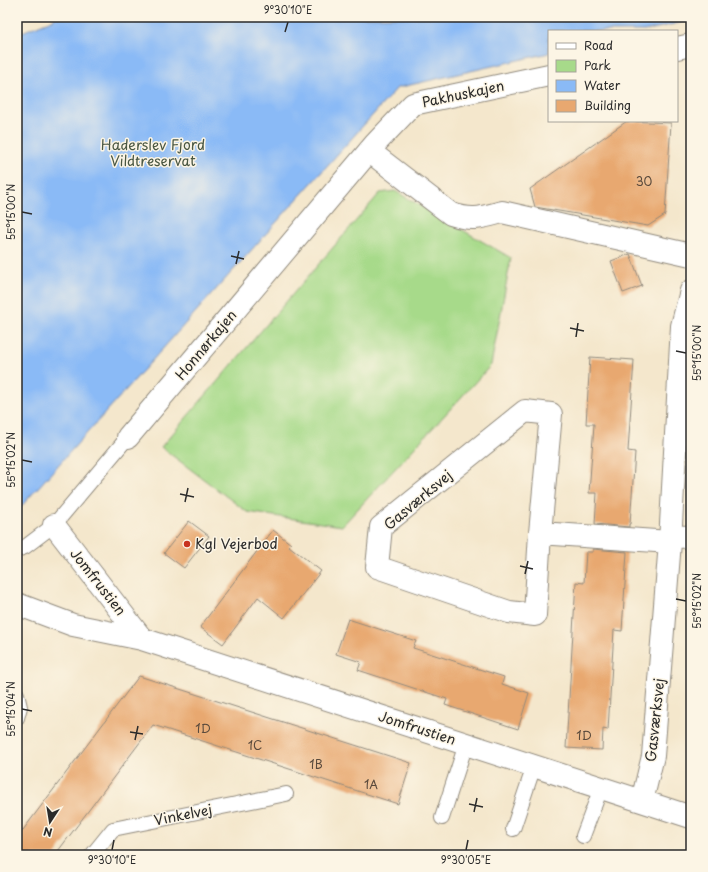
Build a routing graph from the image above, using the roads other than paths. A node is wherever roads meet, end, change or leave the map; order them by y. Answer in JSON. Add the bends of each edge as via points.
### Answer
{"nodes":[{"id":1,"x":691,"y":45,"type":"edge"},
{"id":2,"x":678,"y":48,"type":"edge"},
{"id":3,"x":548,"y":75,"type":"edge"},
{"id":4,"x":387,"y":130,"type":"joint"},
{"id":5,"x":369,"y":151,"type":"junction"},
{"id":6,"x":691,"y":255,"type":"edge"},
{"id":7,"x":691,"y":292,"type":"edge"},
{"id":8,"x":128,"y":437,"type":"joint"},
{"id":9,"x":54,"y":525,"type":"junction"},
{"id":10,"x":540,"y":533,"type":"junction"},
{"id":11,"x":677,"y":538,"type":"edge"},
{"id":12,"x":17,"y":550,"type":"edge"},
{"id":13,"x":17,"y":604,"type":"edge"},
{"id":14,"x":142,"y":639,"type":"junction"},
{"id":15,"x":17,"y":694,"type":"edge"},
{"id":16,"x":17,"y":718,"type":"edge"},
{"id":17,"x":466,"y":744,"type":"junction"},
{"id":18,"x":534,"y":766,"type":"junction"},
{"id":19,"x":601,"y":788,"type":"junction"},
{"id":20,"x":286,"y":794,"type":"dead end"},
{"id":21,"x":642,"y":801,"type":"junction"},
{"id":22,"x":691,"y":817,"type":"edge"},
{"id":23,"x":442,"y":818,"type":"dead end"},
{"id":24,"x":513,"y":829,"type":"dead end"},
{"id":25,"x":583,"y":836,"type":"dead end"},
{"id":26,"x":92,"y":855,"type":"edge"}],
"edges":[{"from":1,"to":2,"type":"street"},
{"from":3,"to":4,"type":"street","name":"Pakhuskajen","via":[[413,104]]},
{"from":4,"to":5,"type":"street","name":"Honnørkajen"},
{"from":5,"to":6,"type":"street","via":[[451,214],[465,219],[502,212]]},
{"from":5,"to":8,"type":"street","name":"Honnørkajen"},
{"from":7,"to":11,"type":"street","name":"Gasværksvej","via":[[682,326]]},
{"from":8,"to":9,"type":"lane","name":"Honnørkajen"},
{"from":9,"to":12,"type":"lane","name":"Honnørkajen"},
{"from":9,"to":14,"type":"street","name":"Jomfrustien"},
{"from":10,"to":10,"type":"street","name":"Gasværksvej","via":[[551,414],[525,411],[381,527],[377,567],[509,612],[535,615]]},
{"from":10,"to":11,"type":"street"},
{"from":11,"to":21,"type":"street","name":"Gasværksvej","via":[[653,756]]},
{"from":13,"to":14,"type":"street","name":"Jomfrustien","via":[[73,625]]},
{"from":14,"to":17,"type":"street","name":"Jomfrustien"},
{"from":15,"to":16,"type":"lane","via":[[20,707]]},
{"from":17,"to":18,"type":"street","name":"Jomfrustien"},
{"from":17,"to":23,"type":"lane"},
{"from":18,"to":19,"type":"street","name":"Jomfrustien"},
{"from":18,"to":24,"type":"lane"},
{"from":19,"to":21,"type":"street","name":"Jomfrustien"},
{"from":19,"to":25,"type":"lane"},
{"from":20,"to":26,"type":"lane","name":"Vinkelvej","via":[[113,829]]},
{"from":21,"to":22,"type":"street","name":"Jomfrustien"}]}
